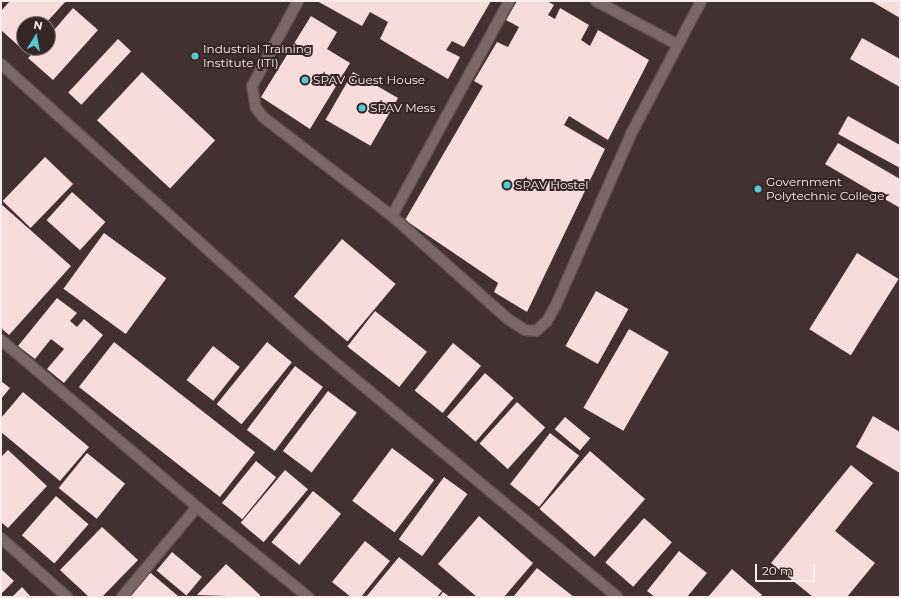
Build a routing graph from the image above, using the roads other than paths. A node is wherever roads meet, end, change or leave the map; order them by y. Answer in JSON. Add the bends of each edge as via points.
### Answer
{"nodes":[{"id":1,"x":298,"y":1,"type":"edge"},
{"id":2,"x":509,"y":1,"type":"edge"},
{"id":3,"x":596,"y":1,"type":"edge"},
{"id":4,"x":701,"y":1,"type":"edge"},
{"id":5,"x":678,"y":45,"type":"junction"},
{"id":6,"x":1,"y":64,"type":"edge"},
{"id":7,"x":392,"y":216,"type":"junction"},
{"id":8,"x":1,"y":340,"type":"edge"},
{"id":9,"x":197,"y":507,"type":"junction"},
{"id":10,"x":1,"y":538,"type":"edge"},
{"id":11,"x":67,"y":597,"type":"edge"},
{"id":12,"x":122,"y":597,"type":"edge"},
{"id":13,"x":308,"y":597,"type":"edge"},
{"id":14,"x":617,"y":597,"type":"edge"}],
"edges":[{"from":1,"to":7,"type":"street","via":[[252,86],[256,108],[264,117]]},
{"from":2,"to":7,"type":"street"},
{"from":3,"to":5,"type":"street"},
{"from":4,"to":5,"type":"street"},
{"from":5,"to":7,"type":"street","via":[[631,134],[556,305],[542,327],[536,331],[525,330],[508,319]]},
{"from":6,"to":14,"type":"street","via":[[314,345]]},
{"from":8,"to":9,"type":"street"},
{"from":9,"to":12,"type":"street"},
{"from":9,"to":13,"type":"street"},
{"from":10,"to":11,"type":"street"}]}
